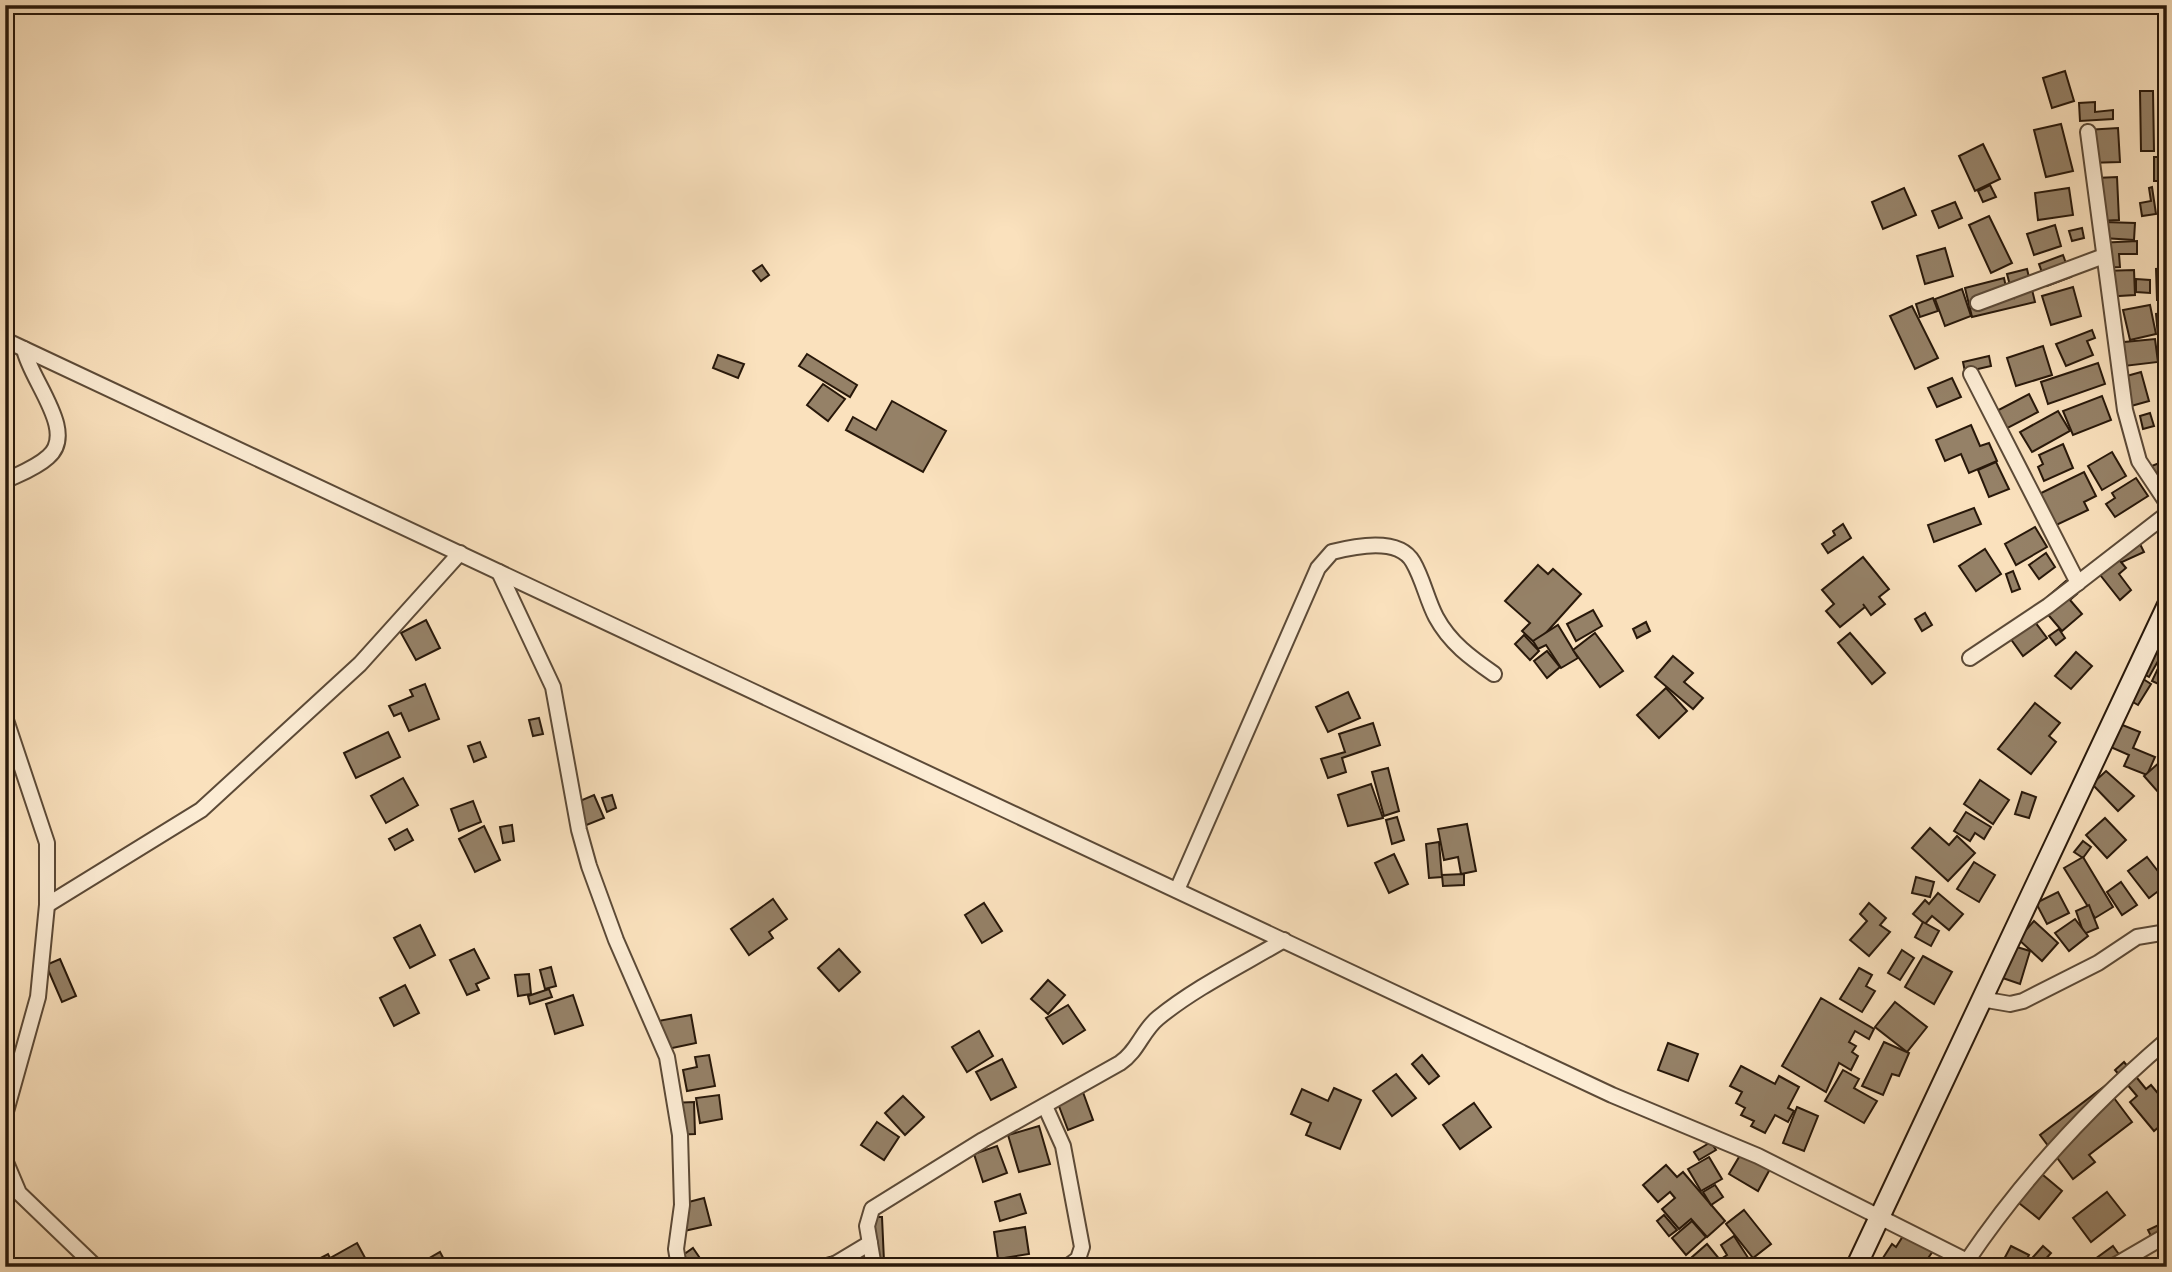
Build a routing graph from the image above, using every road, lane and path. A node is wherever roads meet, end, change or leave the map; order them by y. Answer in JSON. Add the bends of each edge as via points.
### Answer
{"nodes":[{"id":1,"x":2088,"y":132,"type":"dead end"},
{"id":2,"x":2104,"y":256,"type":"junction"},
{"id":3,"x":1978,"y":303,"type":"dead end"},
{"id":4,"x":5,"y":340,"type":"edge"},
{"id":5,"x":24,"y":349,"type":"junction"},
{"id":6,"x":1971,"y":374,"type":"dead end"},
{"id":7,"x":5,"y":481,"type":"edge"},
{"id":8,"x":2167,"y":503,"type":"edge"},
{"id":9,"x":2167,"y":514,"type":"edge"},
{"id":10,"x":460,"y":553,"type":"junction"},
{"id":11,"x":499,"y":572,"type":"junction"},
{"id":12,"x":2078,"y":583,"type":"junction"},
{"id":13,"x":2167,"y":606,"type":"edge"},
{"id":14,"x":1970,"y":658,"type":"dead end"},
{"id":15,"x":1494,"y":674,"type":"dead end"},
{"id":16,"x":5,"y":717,"type":"edge"},
{"id":17,"x":1177,"y":890,"type":"junction"},
{"id":18,"x":47,"y":905,"type":"junction"},
{"id":19,"x":2167,"y":932,"type":"edge"},
{"id":20,"x":1284,"y":940,"type":"junction"},
{"id":21,"x":1981,"y":999,"type":"junction"},
{"id":22,"x":2167,"y":1040,"type":"edge"},
{"id":23,"x":1045,"y":1106,"type":"junction"},
{"id":24,"x":5,"y":1115,"type":"edge"},
{"id":25,"x":5,"y":1160,"type":"edge"},
{"id":26,"x":1879,"y":1216,"type":"junction"},
{"id":27,"x":2167,"y":1235,"type":"edge"},
{"id":28,"x":870,"y":1243,"type":"junction"},
{"id":29,"x":1973,"y":1264,"type":"edge"},
{"id":30,"x":96,"y":1267,"type":"edge"},
{"id":31,"x":679,"y":1267,"type":"edge"},
{"id":32,"x":830,"y":1267,"type":"edge"},
{"id":33,"x":874,"y":1267,"type":"edge"},
{"id":34,"x":1067,"y":1267,"type":"edge"},
{"id":35,"x":1856,"y":1267,"type":"edge"},
{"id":36,"x":2112,"y":1267,"type":"edge"}],
"edges":[{"from":1,"to":2,"type":"street"},
{"from":2,"to":3,"type":"street"},
{"from":2,"to":8,"type":"street","via":[[2120,384],[2133,443],[2146,474]]},
{"from":4,"to":5,"type":"street"},
{"from":5,"to":7,"type":"street","via":[[57,420],[60,437],[50,456]]},
{"from":5,"to":10,"type":"street"},
{"from":6,"to":12,"type":"street"},
{"from":9,"to":12,"type":"street"},
{"from":10,"to":11,"type":"street"},
{"from":10,"to":18,"type":"street","via":[[360,664],[201,810]]},
{"from":11,"to":17,"type":"street"},
{"from":11,"to":31,"type":"street","via":[[553,687],[589,866],[667,1057],[680,1145]]},
{"from":12,"to":14,"type":"street"},
{"from":13,"to":21,"type":"main road"},
{"from":15,"to":17,"type":"street","via":[[1451,640],[1404,551],[1368,546],[1332,552],[1318,568]]},
{"from":16,"to":18,"type":"street","via":[[47,843]]},
{"from":17,"to":20,"type":"street"},
{"from":18,"to":24,"type":"street","via":[[38,997]]},
{"from":19,"to":21,"type":"street","via":[[2137,937],[2098,963],[2023,1001],[2010,1004]]},
{"from":20,"to":23,"type":"street","via":[[1157,1019],[1132,1055]]},
{"from":20,"to":26,"type":"street","via":[[1612,1096],[1758,1156]]},
{"from":21,"to":26,"type":"main road"},
{"from":22,"to":29,"type":"street","via":[[2049,1153],[1997,1217]]},
{"from":23,"to":28,"type":"street","via":[[872,1209]]},
{"from":23,"to":34,"type":"street","via":[[1063,1146],[1082,1247],[1078,1259]]},
{"from":25,"to":30,"type":"street","via":[[19,1193]]},
{"from":26,"to":29,"type":"street"},
{"from":26,"to":35,"type":"main road"},
{"from":27,"to":36,"type":"street"},
{"from":28,"to":32,"type":"street"},
{"from":28,"to":33,"type":"street"}]}
